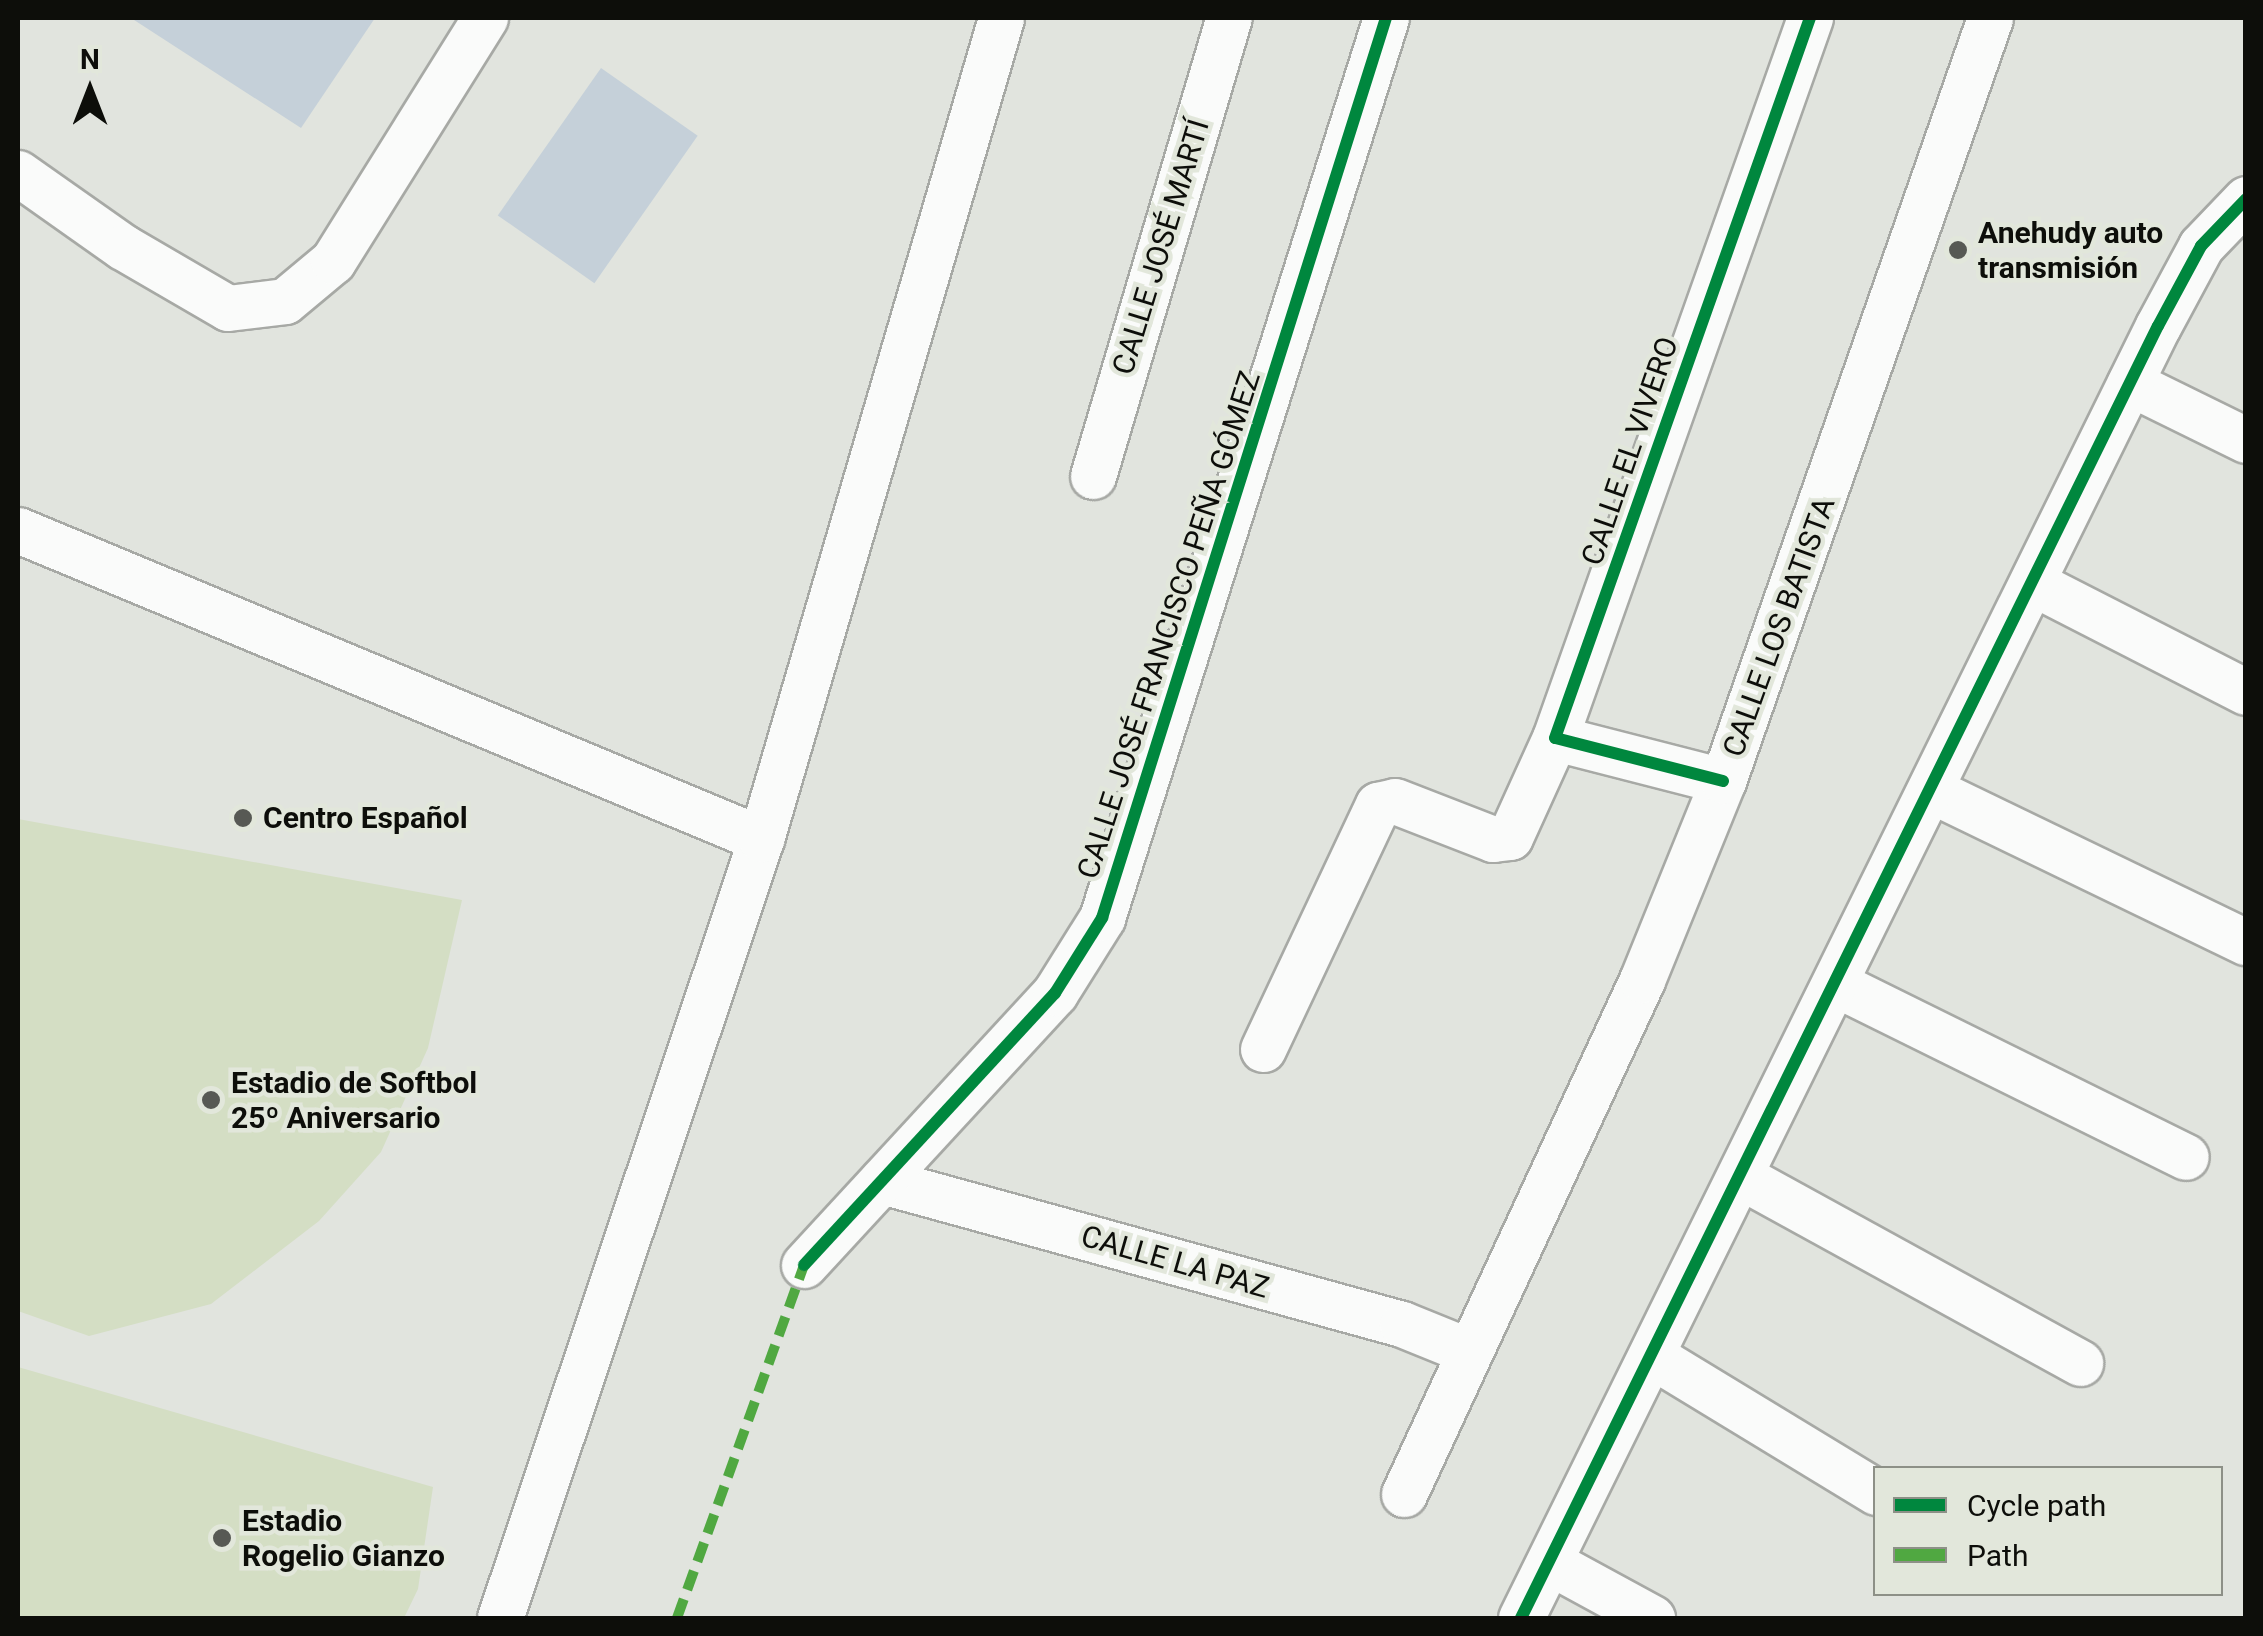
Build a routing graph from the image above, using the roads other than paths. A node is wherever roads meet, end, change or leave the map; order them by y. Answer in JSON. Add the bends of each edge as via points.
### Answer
{"nodes":[{"id":1,"x":485,"y":18,"type":"edge"},
{"id":2,"x":1001,"y":18,"type":"edge"},
{"id":3,"x":1229,"y":18,"type":"edge"},
{"id":4,"x":1386,"y":18,"type":"edge"},
{"id":5,"x":1810,"y":18,"type":"edge"},
{"id":6,"x":1990,"y":18,"type":"edge"},
{"id":7,"x":18,"y":173,"type":"edge"},
{"id":8,"x":2246,"y":199,"type":"edge"},
{"id":9,"x":2130,"y":383,"type":"junction"},
{"id":10,"x":2246,"y":440,"type":"edge"},
{"id":11,"x":1093,"y":476,"type":"dead end"},
{"id":12,"x":18,"y":530,"type":"edge"},
{"id":13,"x":2032,"y":582,"type":"junction"},
{"id":14,"x":2246,"y":692,"type":"edge"},
{"id":15,"x":1555,"y":738,"type":"junction"},
{"id":16,"x":1723,"y":781,"type":"junction"},
{"id":17,"x":1932,"y":790,"type":"junction"},
{"id":18,"x":761,"y":839,"type":"junction"},
{"id":19,"x":2246,"y":942,"type":"edge"},
{"id":20,"x":1836,"y":984,"type":"junction"},
{"id":21,"x":1264,"y":1050,"type":"dead end"},
{"id":22,"x":2186,"y":1157,"type":"dead end"},
{"id":23,"x":1742,"y":1177,"type":"junction"},
{"id":24,"x":882,"y":1181,"type":"junction"},
{"id":25,"x":804,"y":1265,"type":"dead end"},
{"id":26,"x":1466,"y":1350,"type":"junction"},
{"id":27,"x":1654,"y":1357,"type":"junction"},
{"id":28,"x":2080,"y":1363,"type":"dead end"},
{"id":29,"x":1873,"y":1490,"type":"edge"},
{"id":30,"x":1404,"y":1494,"type":"dead end"},
{"id":31,"x":1553,"y":1564,"type":"junction"},
{"id":32,"x":500,"y":1618,"type":"edge"},
{"id":33,"x":1521,"y":1618,"type":"edge"},
{"id":34,"x":1652,"y":1618,"type":"edge"}],
"edges":[{"from":1,"to":7,"type":"street","via":[[333,261],[285,301],[228,308],[123,247]]},
{"from":2,"to":18,"type":"street"},
{"from":3,"to":11,"type":"street","name":"CALLE JOSÉ MARTÍ"},
{"from":4,"to":24,"type":"street","name":"CALLE JOSÉ FRANCISCO PEÑA GÓMEZ","via":[[1102,918],[1054,993]]},
{"from":5,"to":15,"type":"street","name":"CALLE EL VIVERO"},
{"from":6,"to":16,"type":"street","name":"CALLE LOS BATISTA"},
{"from":8,"to":9,"type":"street","via":[[2201,246]]},
{"from":9,"to":10,"type":"street"},
{"from":9,"to":13,"type":"street"},
{"from":12,"to":18,"type":"street"},
{"from":13,"to":14,"type":"street"},
{"from":13,"to":17,"type":"street"},
{"from":15,"to":16,"type":"street"},
{"from":15,"to":21,"type":"street","name":"CALLE EL VIVERO","via":[[1510,838],[1493,839],[1394,801],[1378,805]]},
{"from":16,"to":26,"type":"street","name":"CALLE LOS BATISTA","via":[[1642,980]]},
{"from":17,"to":19,"type":"street"},
{"from":17,"to":20,"type":"street"},
{"from":18,"to":32,"type":"street"},
{"from":20,"to":22,"type":"street"},
{"from":20,"to":23,"type":"street"},
{"from":23,"to":27,"type":"street"},
{"from":23,"to":28,"type":"street"},
{"from":24,"to":25,"type":"street","name":"CALLE JOSÉ FRANCISCO PEÑA GÓMEZ"},
{"from":24,"to":26,"type":"street","name":"CALLE LA PAZ","via":[[1402,1324]]},
{"from":26,"to":30,"type":"street","name":"CALLE LOS BATISTA"},
{"from":27,"to":29,"type":"street"},
{"from":27,"to":31,"type":"street"},
{"from":31,"to":33,"type":"street"},
{"from":31,"to":34,"type":"street"}]}
